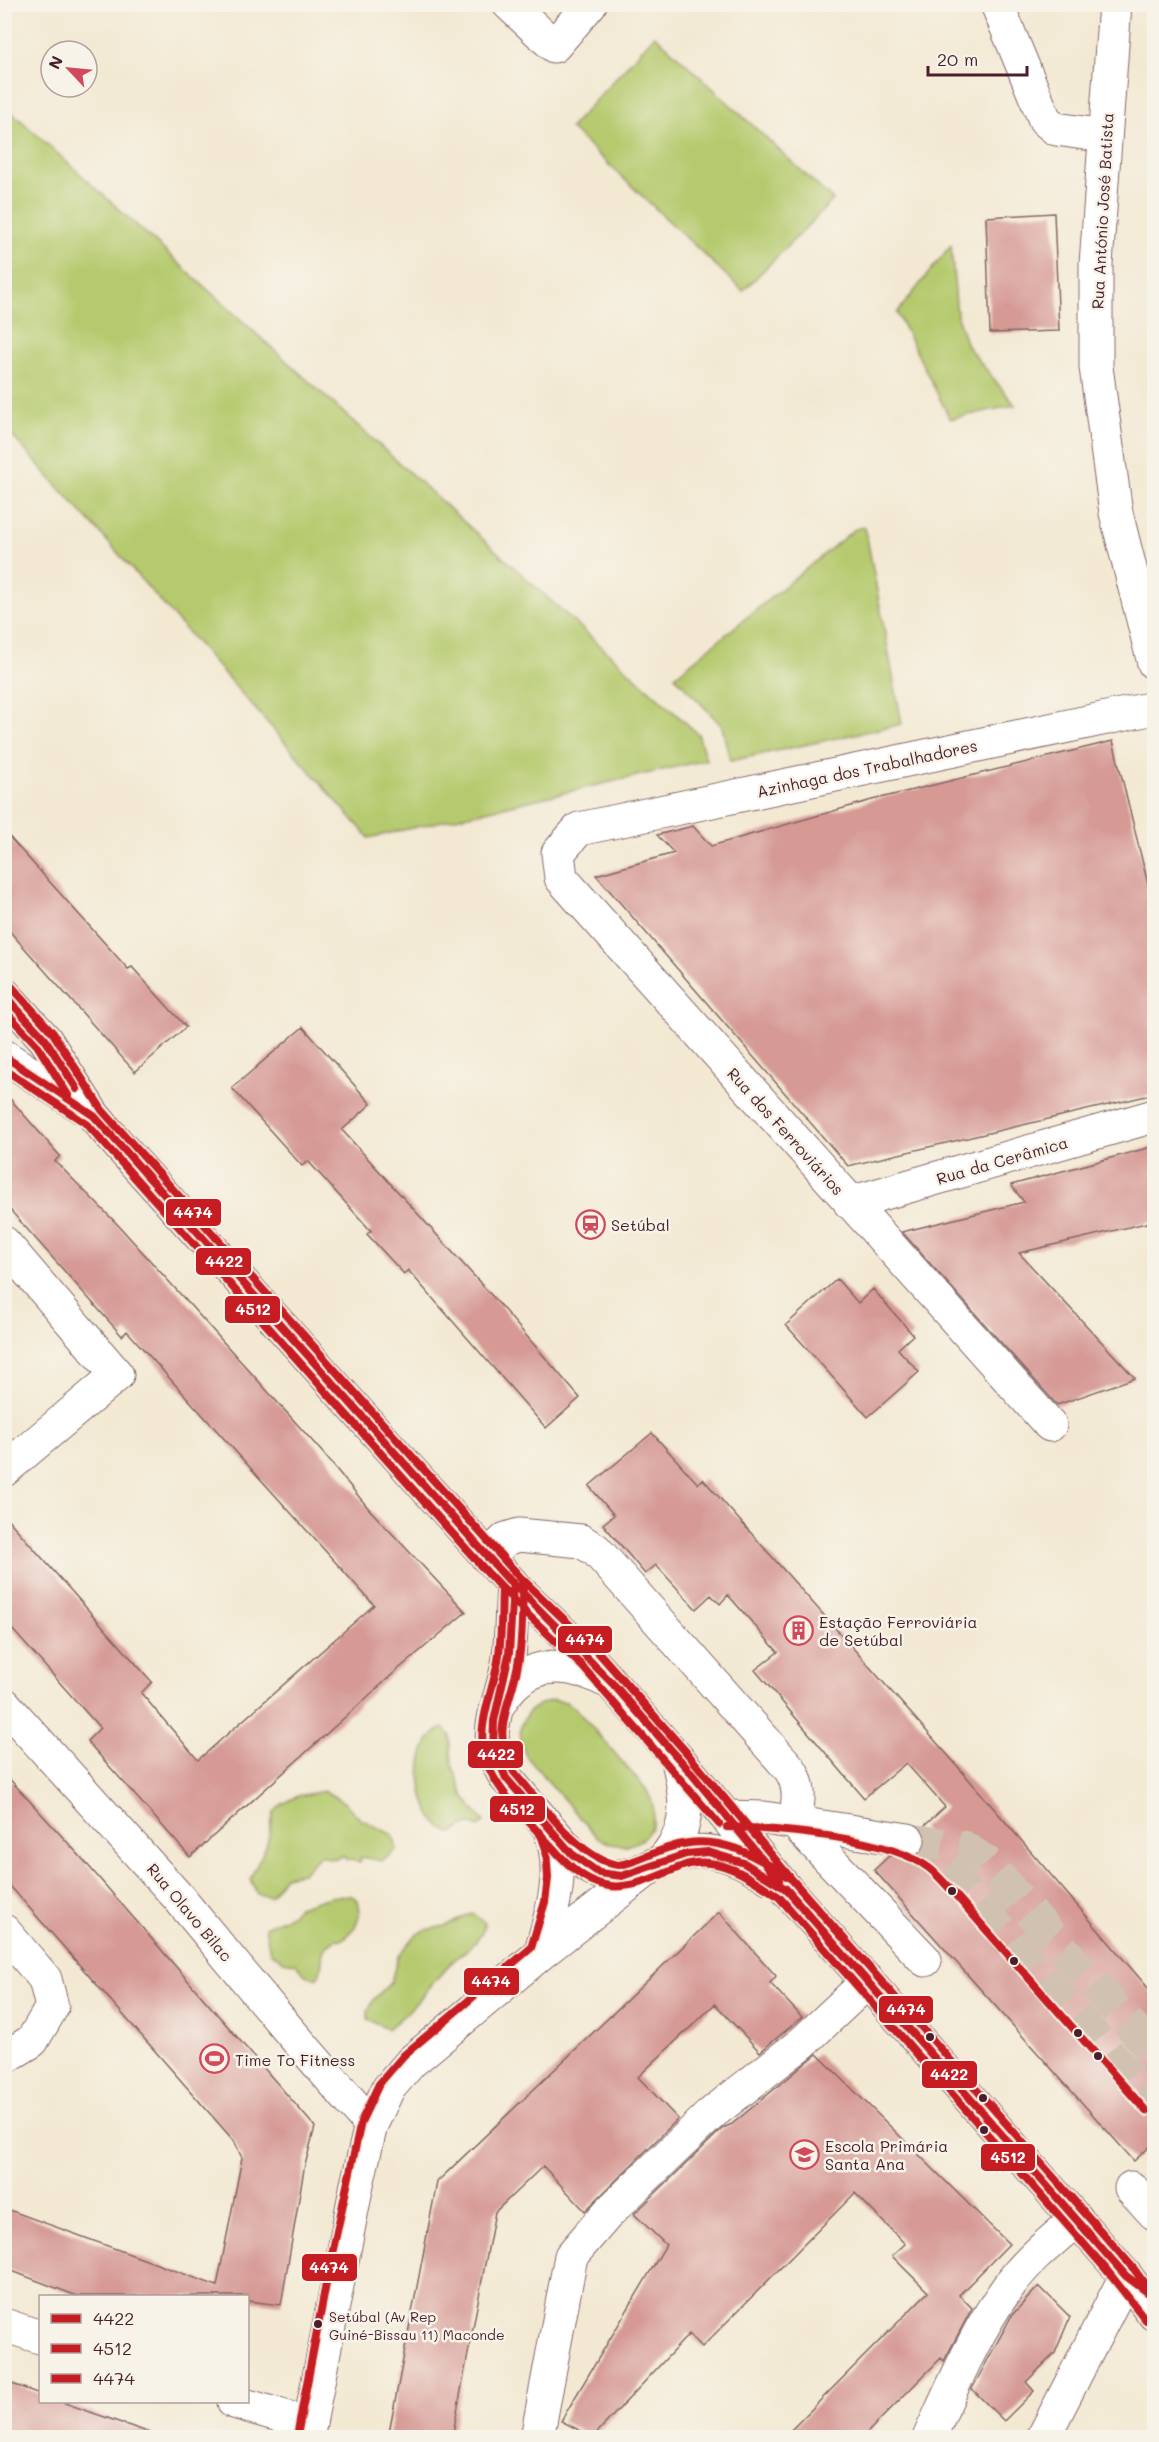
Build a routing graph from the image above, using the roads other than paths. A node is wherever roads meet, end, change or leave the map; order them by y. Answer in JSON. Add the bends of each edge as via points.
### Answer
{"nodes":[{"id":1,"x":509,"y":4,"type":"edge"},
{"id":2,"x":590,"y":4,"type":"edge"},
{"id":3,"x":997,"y":4,"type":"edge"},
{"id":4,"x":1115,"y":4,"type":"edge"},
{"id":5,"x":1105,"y":136,"type":"junction"},
{"id":6,"x":1155,"y":663,"type":"edge"},
{"id":7,"x":1155,"y":708,"type":"edge"},
{"id":8,"x":579,"y":829,"type":"joint"},
{"id":9,"x":4,"y":993,"type":"edge"},
{"id":10,"x":4,"y":1056,"type":"edge"},
{"id":11,"x":94,"y":1116,"type":"junction"},
{"id":12,"x":1155,"y":1116,"type":"edge"},
{"id":13,"x":850,"y":1203,"type":"junction"},
{"id":14,"x":4,"y":1243,"type":"edge"},
{"id":15,"x":1050,"y":1425,"type":"dead end"},
{"id":16,"x":6,"y":1465,"type":"edge"},
{"id":17,"x":487,"y":1557,"type":"junction"},
{"id":18,"x":513,"y":1585,"type":"junction"},
{"id":19,"x":611,"y":1683,"type":"junction"},
{"id":20,"x":5,"y":1705,"type":"edge"},
{"id":21,"x":495,"y":1711,"type":"junction"},
{"id":22,"x":678,"y":1759,"type":"junction"},
{"id":23,"x":727,"y":1817,"type":"junction"},
{"id":24,"x":795,"y":1823,"type":"junction"},
{"id":25,"x":550,"y":1828,"type":"junction"},
{"id":26,"x":902,"y":1841,"type":"tunnel mouth"},
{"id":27,"x":653,"y":1866,"type":"junction"},
{"id":28,"x":786,"y":1889,"type":"junction"},
{"id":29,"x":4,"y":1931,"type":"edge"},
{"id":30,"x":540,"y":1954,"type":"junction"},
{"id":31,"x":925,"y":1960,"type":"dead end"},
{"id":32,"x":868,"y":1982,"type":"junction"},
{"id":33,"x":4,"y":2058,"type":"edge"},
{"id":34,"x":372,"y":2125,"type":"junction"},
{"id":35,"x":1131,"y":2188,"type":"dead end"},
{"id":36,"x":1155,"y":2213,"type":"edge"},
{"id":37,"x":1077,"y":2219,"type":"junction"},
{"id":38,"x":1126,"y":2276,"type":"junction"},
{"id":39,"x":1155,"y":2296,"type":"edge"},
{"id":40,"x":1155,"y":2314,"type":"edge"},
{"id":41,"x":4,"y":2325,"type":"edge"},
{"id":42,"x":39,"y":2337,"type":"edge"},
{"id":43,"x":237,"y":2403,"type":"edge"},
{"id":44,"x":308,"y":2431,"type":"edge"},
{"id":45,"x":537,"y":2438,"type":"edge"},
{"id":46,"x":929,"y":2438,"type":"edge"},
{"id":47,"x":1044,"y":2438,"type":"edge"}],
"edges":[{"from":1,"to":2,"type":"main road","via":[[554,46]]},
{"from":3,"to":5,"type":"main road","via":[[1045,120],[1056,129]]},
{"from":4,"to":5,"type":"main road","name":"Rua António José Batista"},
{"from":5,"to":6,"type":"main road","name":"Rua António José Batista","via":[[1096,264],[1096,367],[1116,513]]},
{"from":7,"to":8,"type":"main road","name":"Azinhaga dos Trabalhadores"},
{"from":8,"to":13,"type":"main road","name":"Rua dos Ferroviários","via":[[558,853],[561,878]]},
{"from":9,"to":11,"type":"main road","via":[[45,1040]]},
{"from":10,"to":11,"type":"main road"},
{"from":11,"to":17,"type":"main road"},
{"from":12,"to":13,"type":"main road","name":"Rua da Cerâmica"},
{"from":13,"to":15,"type":"main road","name":"Rua dos Ferroviários"},
{"from":14,"to":16,"type":"main road","via":[[117,1374]]},
{"from":17,"to":18,"type":"main road"},
{"from":17,"to":24,"type":"main road","via":[[506,1539],[519,1535],[581,1541],[596,1550],[790,1769],[799,1793]]},
{"from":18,"to":19,"type":"main road"},
{"from":18,"to":21,"type":"main road","via":[[508,1662]]},
{"from":19,"to":21,"type":"main road","via":[[576,1668],[544,1668],[517,1681]]},
{"from":19,"to":22,"type":"main road"},
{"from":20,"to":34,"type":"main road","name":"Rua Olavo Bilac","via":[[178,1897]]},
{"from":21,"to":25,"type":"main road","via":[[491,1746],[498,1766]]},
{"from":22,"to":23,"type":"main road"},
{"from":22,"to":27,"type":"main road","via":[[685,1817],[672,1850]]},
{"from":23,"to":24,"type":"main road"},
{"from":23,"to":28,"type":"main road"},
{"from":24,"to":26,"type":"main road"},
{"from":24,"to":31,"type":"main road"},
{"from":25,"to":27,"type":"main road","via":[[584,1865],[599,1873],[630,1876]]},
{"from":25,"to":30,"type":"main road","via":[[559,1878]]},
{"from":27,"to":28,"type":"main road","via":[[693,1852],[715,1853],[758,1870]]},
{"from":27,"to":30,"type":"main road"},
{"from":28,"to":32,"type":"main road"},
{"from":29,"to":33,"type":"main road","via":[[45,1979],[52,2007],[32,2041]]},
{"from":30,"to":34,"type":"main road","via":[[411,2062],[388,2089]]},
{"from":32,"to":37,"type":"main road"},
{"from":32,"to":45,"type":"main road","via":[[802,2043],[711,2114],[609,2211],[571,2256]]},
{"from":34,"to":44,"type":"main road"},
{"from":35,"to":36,"type":"main road"},
{"from":37,"to":38,"type":"main road"},
{"from":37,"to":46,"type":"main road","via":[[1008,2286],[974,2340]]},
{"from":38,"to":39,"type":"main road"},
{"from":38,"to":40,"type":"main road"},
{"from":38,"to":47,"type":"main road"},
{"from":41,"to":42,"type":"main road"},
{"from":43,"to":44,"type":"main road"}]}
